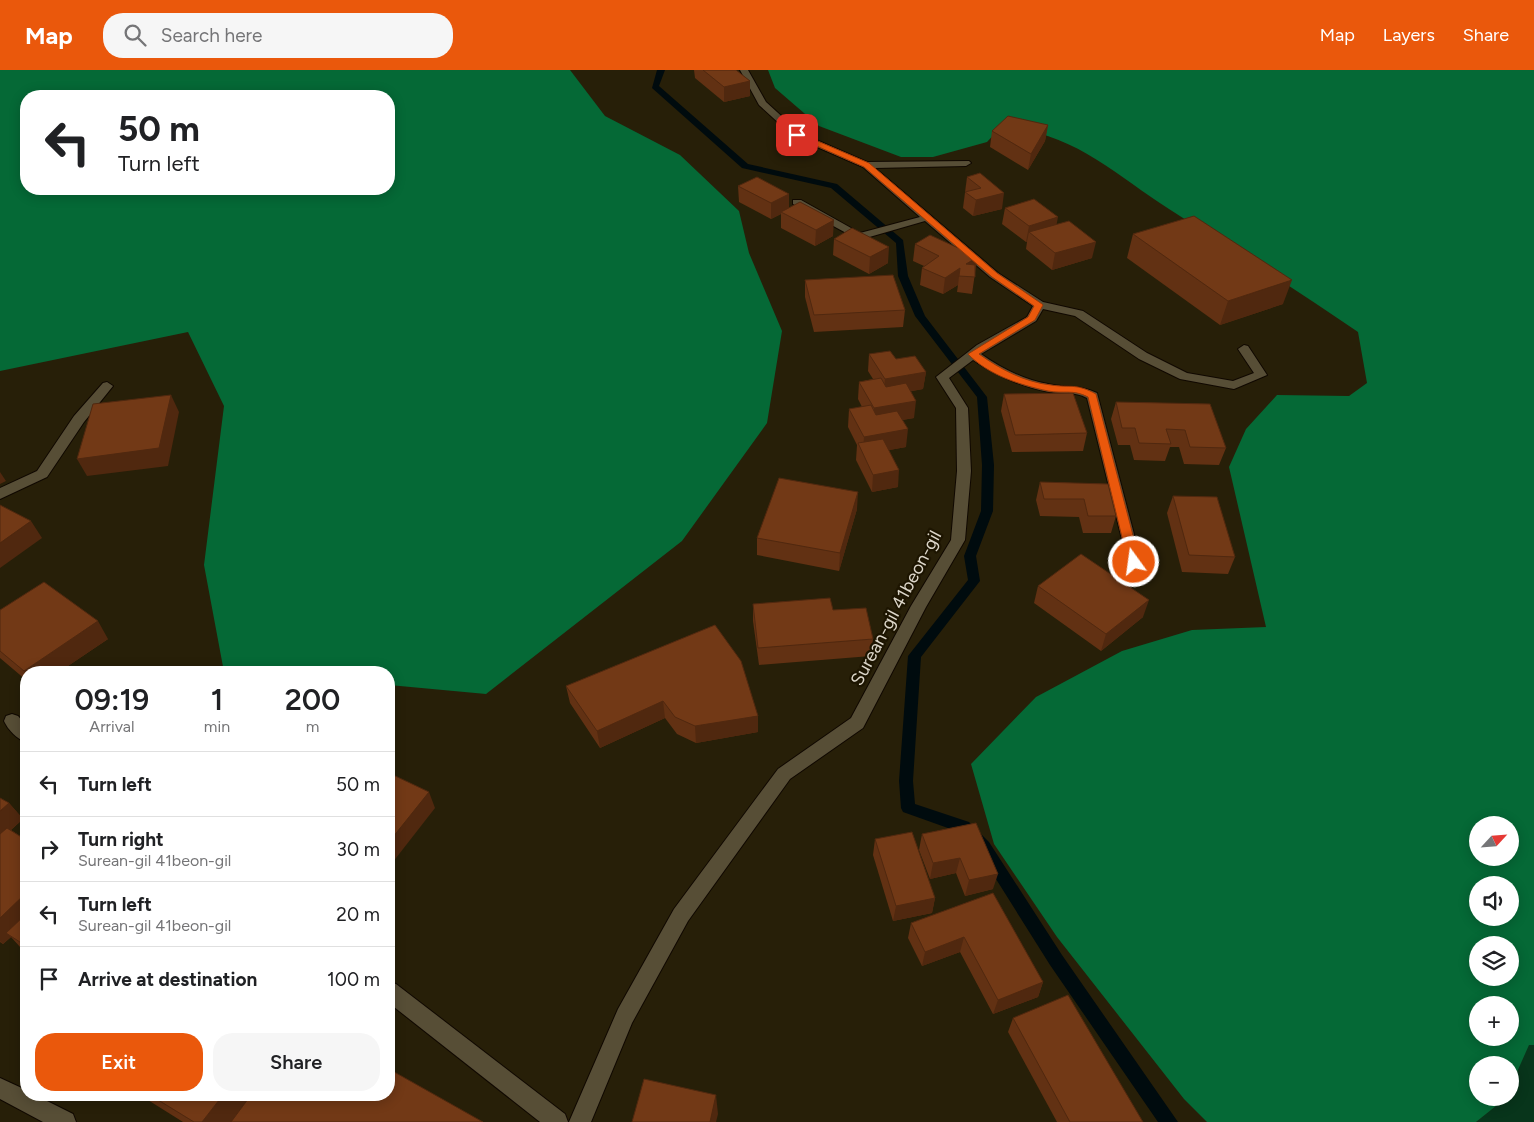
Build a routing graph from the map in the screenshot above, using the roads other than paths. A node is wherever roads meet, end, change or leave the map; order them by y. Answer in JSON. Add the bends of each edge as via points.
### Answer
{"nodes":[{"id":1,"x":744,"y":70,"type":"edge"},
{"id":2,"x":966,"y":163,"type":"dead end"},
{"id":3,"x":866,"y":165,"type":"junction"},
{"id":4,"x":797,"y":202,"type":"edge"},
{"id":5,"x":926,"y":218,"type":"junction"},
{"id":6,"x":1039,"y":305,"type":"junction"},
{"id":7,"x":1244,"y":349,"type":"dead end"},
{"id":8,"x":969,"y":356,"type":"junction"},
{"id":9,"x":107,"y":386,"type":"dead end"},
{"id":10,"x":0,"y":494,"type":"edge"},
{"id":11,"x":1139,"y":580,"type":"dead end"},
{"id":12,"x":12,"y":721,"type":"dead end"},
{"id":13,"x":20,"y":729,"type":"edge"},
{"id":14,"x":395,"y":995,"type":"edge"},
{"id":15,"x":0,"y":1088,"type":"edge"},
{"id":16,"x":20,"y":1098,"type":"edge"},
{"id":17,"x":25,"y":1101,"type":"edge"},
{"id":18,"x":66,"y":1122,"type":"edge"},
{"id":19,"x":557,"y":1122,"type":"edge"},
{"id":20,"x":580,"y":1122,"type":"edge"}],
"edges":[{"from":1,"to":3,"type":"lane","via":[[762,103],[797,135]]},
{"from":2,"to":3,"type":"lane"},
{"from":3,"to":5,"type":"lane"},
{"from":4,"to":5,"type":"lane","via":[[859,237]]},
{"from":5,"to":6,"type":"lane","via":[[994,275]]},
{"from":6,"to":7,"type":"lane","via":[[1079,313],[1143,356],[1184,376],[1234,385],[1261,375]]},
{"from":6,"to":8,"type":"lane","name":"Surean-gil 41beon-gil","via":[[1032,318]]},
{"from":8,"to":11,"type":"lane","via":[[1001,374],[1049,388],[1080,389],[1093,396]]},
{"from":8,"to":20,"type":"lane","name":"Surean-gil 41beon-gil","via":[[942,377],[962,408],[964,471],[958,540],[857,723],[784,774],[681,915],[625,1016]]},
{"from":9,"to":10,"type":"lane","via":[[79,419],[42,474]]},
{"from":12,"to":13,"type":"lane"},
{"from":14,"to":19,"type":"lane"},
{"from":15,"to":16,"type":"lane"},
{"from":17,"to":18,"type":"lane"}]}
